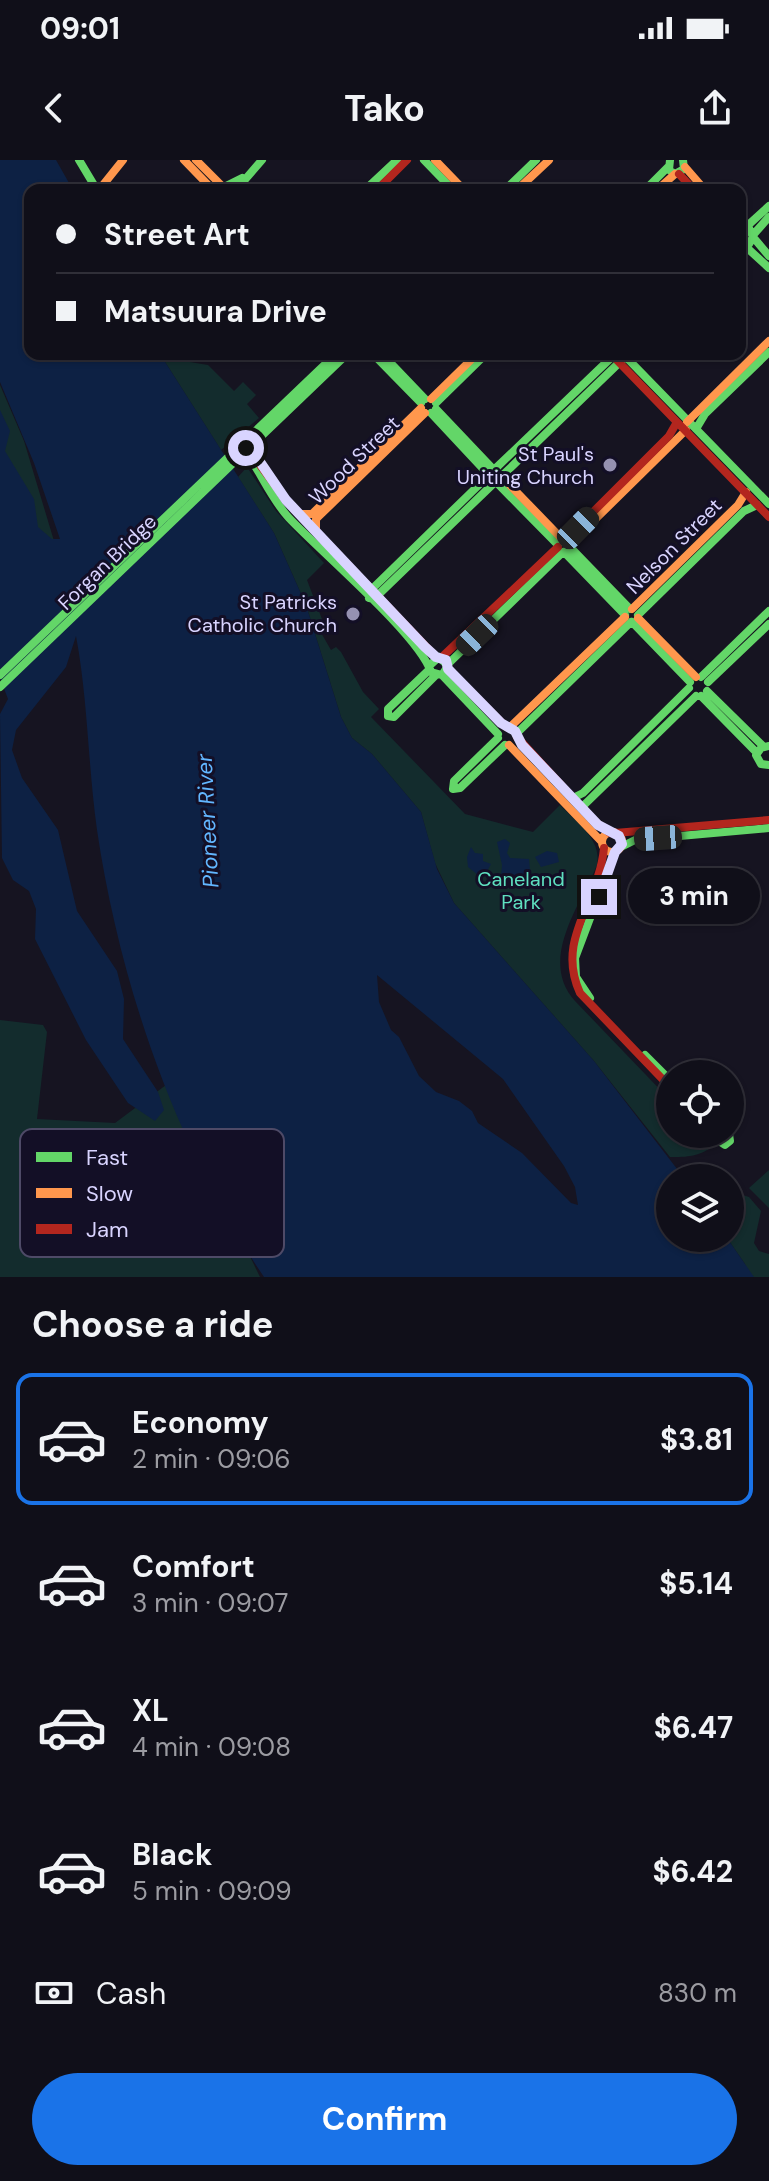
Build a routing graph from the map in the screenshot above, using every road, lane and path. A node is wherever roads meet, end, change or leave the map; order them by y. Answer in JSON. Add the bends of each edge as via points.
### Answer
{"nodes":[{"id":1,"x":79,"y":160,"type":"edge"},
{"id":2,"x":123,"y":160,"type":"edge"},
{"id":3,"x":184,"y":160,"type":"edge"},
{"id":4,"x":196,"y":160,"type":"edge"},
{"id":5,"x":262,"y":160,"type":"edge"},
{"id":6,"x":397,"y":160,"type":"edge"},
{"id":7,"x":407,"y":160,"type":"edge"},
{"id":8,"x":424,"y":160,"type":"edge"},
{"id":9,"x":435,"y":160,"type":"edge"},
{"id":10,"x":536,"y":160,"type":"edge"},
{"id":11,"x":549,"y":160,"type":"edge"},
{"id":12,"x":667,"y":163,"type":"edge"},
{"id":13,"x":682,"y":167,"type":"edge"},
{"id":14,"x":106,"y":177,"type":"junction"},
{"id":15,"x":90,"y":178,"type":"junction"},
{"id":16,"x":94,"y":184,"type":"edge"},
{"id":17,"x":102,"y":184,"type":"edge"},
{"id":18,"x":217,"y":184,"type":"edge"},
{"id":19,"x":219,"y":184,"type":"edge"},
{"id":20,"x":232,"y":184,"type":"edge"},
{"id":21,"x":371,"y":184,"type":"edge"},
{"id":22,"x":383,"y":184,"type":"edge"},
{"id":23,"x":447,"y":184,"type":"edge"},
{"id":24,"x":458,"y":184,"type":"edge"},
{"id":25,"x":511,"y":184,"type":"edge"},
{"id":26,"x":523,"y":184,"type":"edge"},
{"id":27,"x":650,"y":184,"type":"edge"},
{"id":28,"x":664,"y":184,"type":"edge"},
{"id":29,"x":699,"y":184,"type":"edge"},
{"id":30,"x":769,"y":206,"type":"edge"},
{"id":31,"x":769,"y":217,"type":"edge"},
{"id":32,"x":746,"y":230,"type":"edge"},
{"id":33,"x":746,"y":249,"type":"edge"},
{"id":34,"x":769,"y":256,"type":"edge"},
{"id":35,"x":769,"y":268,"type":"edge"},
{"id":36,"x":769,"y":341,"type":"edge"},
{"id":37,"x":769,"y":352,"type":"edge"},
{"id":38,"x":330,"y":360,"type":"edge"},
{"id":39,"x":340,"y":360,"type":"edge"},
{"id":40,"x":379,"y":360,"type":"edge"},
{"id":41,"x":387,"y":360,"type":"edge"},
{"id":42,"x":471,"y":360,"type":"edge"},
{"id":43,"x":479,"y":360,"type":"edge"},
{"id":44,"x":615,"y":360,"type":"edge"},
{"id":45,"x":623,"y":360,"type":"edge"},
{"id":46,"x":623,"y":360,"type":"edge"},
{"id":47,"x":668,"y":400,"type":"junction"},
{"id":48,"x":428,"y":406,"type":"junction"},
{"id":49,"x":702,"y":411,"type":"junction"},
{"id":50,"x":682,"y":421,"type":"junction"},
{"id":51,"x":270,"y":424,"type":"junction"},
{"id":52,"x":696,"y":429,"type":"junction"},
{"id":53,"x":686,"y":430,"type":"junction"},
{"id":54,"x":672,"y":438,"type":"junction"},
{"id":55,"x":248,"y":449,"type":"junction"},
{"id":56,"x":233,"y":456,"type":"junction"},
{"id":57,"x":710,"y":456,"type":"junction"},
{"id":58,"x":495,"y":476,"type":"junction"},
{"id":59,"x":345,"y":486,"type":"junction"},
{"id":60,"x":746,"y":492,"type":"junction"},
{"id":61,"x":769,"y":504,"type":"edge"},
{"id":62,"x":757,"y":505,"type":"junction"},
{"id":63,"x":741,"y":508,"type":"junction"},
{"id":64,"x":296,"y":510,"type":"junction"},
{"id":65,"x":769,"y":517,"type":"edge"},
{"id":66,"x":298,"y":527,"type":"junction"},
{"id":67,"x":317,"y":533,"type":"junction"},
{"id":68,"x":564,"y":546,"type":"junction"},
{"id":69,"x":376,"y":592,"type":"junction"},
{"id":70,"x":369,"y":598,"type":"junction"},
{"id":71,"x":769,"y":611,"type":"edge"},
{"id":72,"x":631,"y":616,"type":"junction"},
{"id":73,"x":769,"y":624,"type":"edge"},
{"id":74,"x":439,"y":667,"type":"junction"},
{"id":75,"x":0,"y":675,"type":"edge"},
{"id":76,"x":699,"y":686,"type":"junction"},
{"id":77,"x":0,"y":687,"type":"edge"},
{"id":78,"x":411,"y":693,"type":"dead end"},
{"id":79,"x":507,"y":736,"type":"junction"},
{"id":80,"x":765,"y":747,"type":"edge"},
{"id":81,"x":769,"y":766,"type":"edge"},
{"id":82,"x":573,"y":798,"type":"junction"},
{"id":83,"x":582,"y":807,"type":"junction"},
{"id":84,"x":769,"y":820,"type":"edge"},
{"id":85,"x":769,"y":828,"type":"edge"},
{"id":86,"x":612,"y":833,"type":"junction"},
{"id":87,"x":603,"y":845,"type":"junction"},
{"id":88,"x":618,"y":850,"type":"junction"},
{"id":89,"x":656,"y":1066,"type":"edge"},
{"id":90,"x":656,"y":1072,"type":"edge"}],
"edges":[{"from":1,"to":15,"type":"street"},
{"from":2,"to":14,"type":"street"},
{"from":3,"to":18,"type":"street"},
{"from":4,"to":19,"type":"street"},
{"from":5,"to":20,"type":"street"},
{"from":6,"to":21,"type":"street"},
{"from":7,"to":22,"type":"street"},
{"from":8,"to":23,"type":"street"},
{"from":9,"to":24,"type":"street"},
{"from":10,"to":25,"type":"street"},
{"from":11,"to":26,"type":"street"},
{"from":12,"to":13,"type":"street"},
{"from":12,"to":27,"type":"street"},
{"from":13,"to":28,"type":"street"},
{"from":13,"to":29,"type":"street"},
{"from":14,"to":15,"type":"street"},
{"from":14,"to":17,"type":"street"},
{"from":15,"to":16,"type":"street"},
{"from":30,"to":32,"type":"street"},
{"from":31,"to":32,"type":"street"},
{"from":32,"to":34,"type":"street"},
{"from":33,"to":35,"type":"street"},
{"from":36,"to":49,"type":"street"},
{"from":37,"to":49,"type":"street"},
{"from":38,"to":51,"type":"street"},
{"from":39,"to":51,"type":"street"},
{"from":40,"to":48,"type":"street"},
{"from":41,"to":48,"type":"street"},
{"from":42,"to":48,"type":"street","name":"Wood Street"},
{"from":43,"to":48,"type":"street","name":"Wood Street"},
{"from":44,"to":58,"type":"street"},
{"from":45,"to":47,"type":"street"},
{"from":46,"to":50,"type":"street"},
{"from":47,"to":50,"type":"street"},
{"from":47,"to":53,"type":"street"},
{"from":48,"to":58,"type":"street"},
{"from":48,"to":59,"type":"street","name":"Wood Street"},
{"from":49,"to":50,"type":"street"},
{"from":49,"to":52,"type":"street"},
{"from":50,"to":52,"type":"street"},
{"from":50,"to":53,"type":"street"},
{"from":50,"to":54,"type":"street"},
{"from":50,"to":57,"type":"street"},
{"from":51,"to":55,"type":"street"},
{"from":51,"to":56,"type":"street"},
{"from":52,"to":61,"type":"street"},
{"from":53,"to":54,"type":"street"},
{"from":53,"to":57,"type":"street"},
{"from":54,"to":68,"type":"street"},
{"from":55,"to":56,"type":"street"},
{"from":55,"to":64,"type":"street"},
{"from":56,"to":66,"type":"street","via":[[252,461]]},
{"from":56,"to":75,"type":"street","name":"Forgan Bridge"},
{"from":56,"to":77,"type":"street","name":"Forgan Bridge"},
{"from":57,"to":60,"type":"street"},
{"from":58,"to":68,"type":"street"},
{"from":58,"to":69,"type":"street"},
{"from":59,"to":64,"type":"street","name":"Wood Street","via":[[310,515]]},
{"from":59,"to":67,"type":"street","name":"Wood Street","via":[[316,520]]},
{"from":60,"to":62,"type":"street"},
{"from":60,"to":63,"type":"street","name":"Nelson Street"},
{"from":62,"to":63,"type":"street","name":"Nelson Street"},
{"from":62,"to":65,"type":"street"},
{"from":63,"to":72,"type":"street","name":"Nelson Street"},
{"from":64,"to":66,"type":"street","via":[[288,511]]},
{"from":64,"to":67,"type":"street"},
{"from":66,"to":70,"type":"street"},
{"from":67,"to":69,"type":"street"},
{"from":68,"to":72,"type":"street"},
{"from":68,"to":74,"type":"street"},
{"from":69,"to":70,"type":"street"},
{"from":69,"to":74,"type":"street"},
{"from":70,"to":74,"type":"street"},
{"from":71,"to":76,"type":"street"},
{"from":72,"to":76,"type":"street"},
{"from":72,"to":79,"type":"street","name":"Nelson Street"},
{"from":73,"to":76,"type":"street"},
{"from":74,"to":78,"type":"street"},
{"from":74,"to":79,"type":"street"},
{"from":76,"to":80,"type":"street"},
{"from":76,"to":82,"type":"street"},
{"from":76,"to":83,"type":"street"},
{"from":79,"to":79,"type":"street","name":"Nelson Street","via":[[460,788],[453,789],[454,781]]},
{"from":79,"to":82,"type":"street"},
{"from":79,"to":87,"type":"street"},
{"from":80,"to":81,"type":"street","via":[[759,762]]},
{"from":82,"to":83,"type":"street"},
{"from":83,"to":86,"type":"street"},
{"from":84,"to":86,"type":"street"},
{"from":85,"to":88,"type":"street","via":[[635,840]]},
{"from":86,"to":87,"type":"street"},
{"from":86,"to":88,"type":"street","via":[[621,838]]},
{"from":87,"to":88,"type":"street"},
{"from":87,"to":90,"type":"street","via":[[603,866],[571,950],[571,977]]},
{"from":88,"to":89,"type":"street","via":[[576,952],[576,977]]}]}
